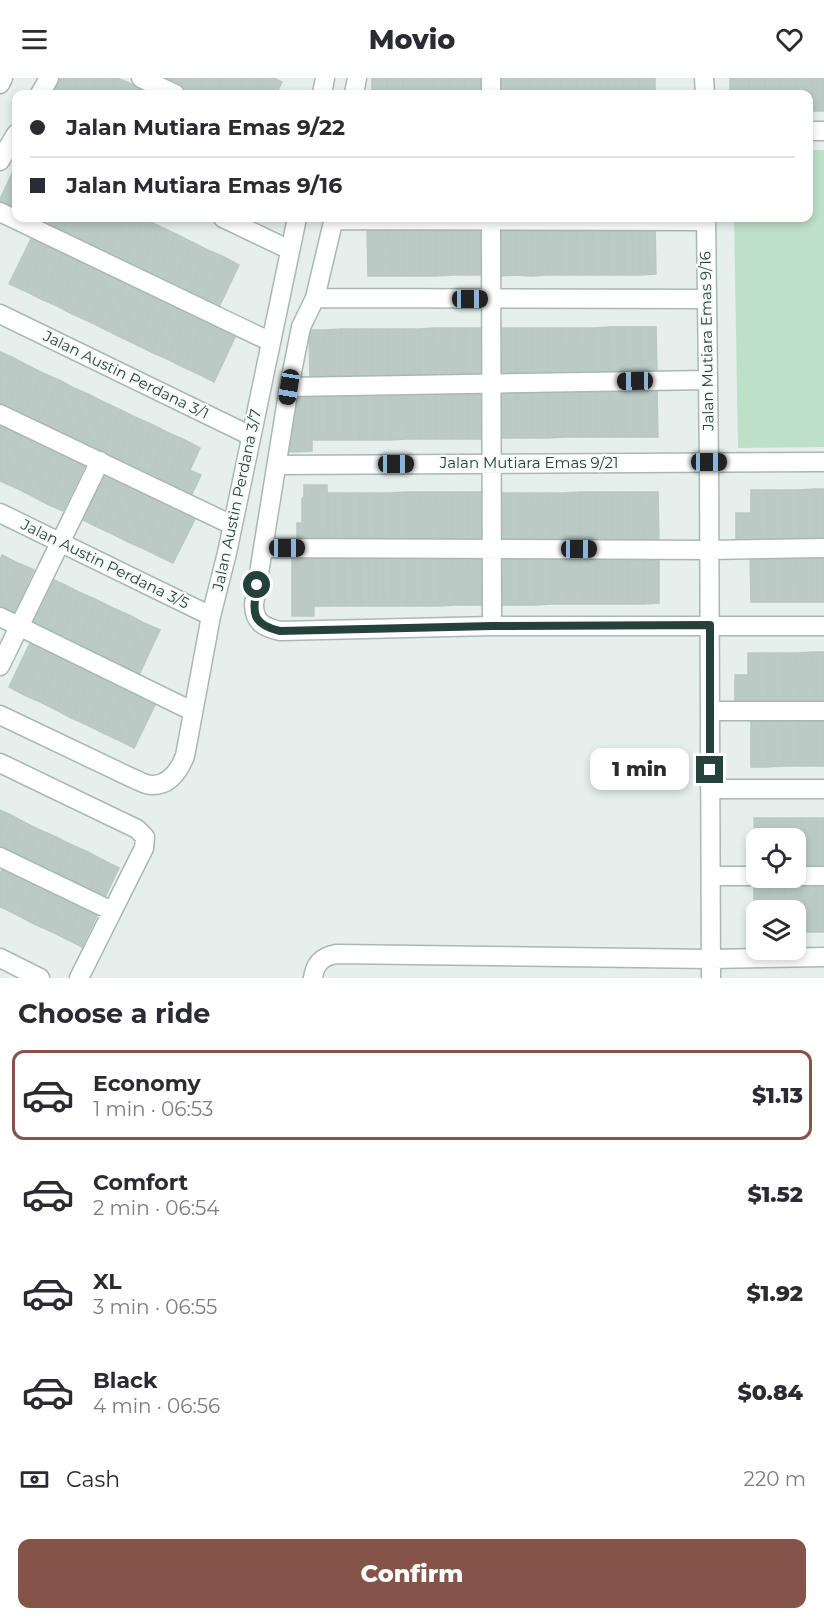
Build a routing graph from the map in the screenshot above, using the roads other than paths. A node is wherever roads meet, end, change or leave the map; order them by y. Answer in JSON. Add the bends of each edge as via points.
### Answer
{"nodes":[{"id":1,"x":3,"y":78,"type":"edge"},
{"id":2,"x":141,"y":78,"type":"edge"},
{"id":3,"x":0,"y":84,"type":"edge"},
{"id":4,"x":166,"y":90,"type":"edge"},
{"id":5,"x":12,"y":141,"type":"edge"},
{"id":6,"x":0,"y":161,"type":"edge"},
{"id":7,"x":21,"y":222,"type":"edge"},
{"id":8,"x":231,"y":222,"type":"edge"},
{"id":9,"x":296,"y":222,"type":"edge"},
{"id":10,"x":333,"y":222,"type":"edge"},
{"id":11,"x":491,"y":222,"type":"edge"},
{"id":12,"x":705,"y":222,"type":"edge"},
{"id":13,"x":290,"y":250,"type":"junction"},
{"id":14,"x":315,"y":298,"type":"junction"},
{"id":15,"x":492,"y":299,"type":"junction"},
{"id":16,"x":706,"y":299,"type":"junction"},
{"id":17,"x":0,"y":314,"type":"edge"},
{"id":18,"x":271,"y":342,"type":"junction"},
{"id":19,"x":707,"y":380,"type":"junction"},
{"id":20,"x":492,"y":383,"type":"junction"},
{"id":21,"x":289,"y":387,"type":"junction"},
{"id":22,"x":0,"y":414,"type":"edge"},
{"id":23,"x":251,"y":436,"type":"junction"},
{"id":24,"x":100,"y":461,"type":"junction"},
{"id":25,"x":709,"y":462,"type":"junction"},
{"id":26,"x":824,"y":462,"type":"edge"},
{"id":27,"x":492,"y":463,"type":"junction"},
{"id":28,"x":277,"y":465,"type":"junction"},
{"id":29,"x":0,"y":513,"type":"edge"},
{"id":30,"x":232,"y":525,"type":"junction"},
{"id":31,"x":61,"y":542,"type":"junction"},
{"id":32,"x":264,"y":548,"type":"junction"},
{"id":33,"x":824,"y":548,"type":"edge"},
{"id":34,"x":492,"y":549,"type":"junction"},
{"id":35,"x":708,"y":550,"type":"junction"},
{"id":36,"x":211,"y":615,"type":"junction"},
{"id":37,"x":0,"y":617,"type":"edge"},
{"id":38,"x":710,"y":625,"type":"junction"},
{"id":39,"x":492,"y":626,"type":"junction"},
{"id":40,"x":824,"y":626,"type":"edge"},
{"id":41,"x":19,"y":627,"type":"junction"},
{"id":42,"x":0,"y":666,"type":"edge"},
{"id":43,"x":192,"y":711,"type":"junction"},
{"id":44,"x":710,"y":711,"type":"junction"},
{"id":45,"x":824,"y":711,"type":"edge"},
{"id":46,"x":0,"y":715,"type":"edge"},
{"id":47,"x":0,"y":763,"type":"edge"},
{"id":48,"x":710,"y":789,"type":"junction"},
{"id":49,"x":824,"y":789,"type":"edge"},
{"id":50,"x":0,"y":857,"type":"edge"},
{"id":51,"x":711,"y":876,"type":"junction"},
{"id":52,"x":746,"y":876,"type":"edge"},
{"id":53,"x":806,"y":876,"type":"edge"},
{"id":54,"x":824,"y":876,"type":"edge"},
{"id":55,"x":112,"y":911,"type":"junction"},
{"id":56,"x":824,"y":957,"type":"edge"},
{"id":57,"x":0,"y":958,"type":"edge"},
{"id":58,"x":711,"y":959,"type":"junction"},
{"id":59,"x":40,"y":978,"type":"edge"},
{"id":60,"x":79,"y":978,"type":"edge"},
{"id":61,"x":313,"y":978,"type":"edge"},
{"id":62,"x":711,"y":978,"type":"edge"}],
"edges":[{"from":1,"to":3,"type":"street"},
{"from":2,"to":4,"type":"street"},
{"from":5,"to":6,"type":"street"},
{"from":7,"to":18,"type":"street"},
{"from":8,"to":13,"type":"street"},
{"from":9,"to":13,"type":"street","name":"Jalan Austin Perdana 3/7"},
{"from":10,"to":14,"type":"street"},
{"from":11,"to":15,"type":"street"},
{"from":12,"to":16,"type":"street","name":"Jalan Mutiara Emas 9/16"},
{"from":13,"to":18,"type":"street","name":"Jalan Austin Perdana 3/7"},
{"from":14,"to":15,"type":"street"},
{"from":14,"to":21,"type":"street","via":[[301,327]]},
{"from":15,"to":16,"type":"street"},
{"from":15,"to":20,"type":"street"},
{"from":16,"to":19,"type":"street","name":"Jalan Mutiara Emas 9/16"},
{"from":17,"to":23,"type":"street","name":"Jalan Austin Perdana 3/1"},
{"from":18,"to":23,"type":"street","name":"Jalan Austin Perdana 3/7"},
{"from":19,"to":20,"type":"street"},
{"from":19,"to":25,"type":"street","name":"Jalan Mutiara Emas 9/16"},
{"from":20,"to":21,"type":"street"},
{"from":20,"to":27,"type":"street"},
{"from":21,"to":28,"type":"street"},
{"from":22,"to":24,"type":"street"},
{"from":23,"to":30,"type":"street","name":"Jalan Austin Perdana 3/7"},
{"from":24,"to":30,"type":"street"},
{"from":24,"to":31,"type":"street"},
{"from":25,"to":26,"type":"street","name":"Jalan Mutiara Emas 9/21"},
{"from":25,"to":27,"type":"street","name":"Jalan Mutiara Emas 9/21"},
{"from":25,"to":35,"type":"street","name":"Jalan Mutiara Emas 9/16"},
{"from":27,"to":28,"type":"street","name":"Jalan Mutiara Emas 9/21"},
{"from":27,"to":34,"type":"street"},
{"from":28,"to":32,"type":"street"},
{"from":29,"to":31,"type":"street","name":"Jalan Austin Perdana 3/5"},
{"from":30,"to":36,"type":"street","name":"Jalan Austin Perdana 3/7"},
{"from":31,"to":36,"type":"street","name":"Jalan Austin Perdana 3/5"},
{"from":31,"to":41,"type":"street"},
{"from":32,"to":34,"type":"street"},
{"from":32,"to":39,"type":"street","via":[[254,613],[258,623],[266,628],[280,631]]},
{"from":33,"to":35,"type":"street"},
{"from":34,"to":35,"type":"street"},
{"from":34,"to":39,"type":"street"},
{"from":35,"to":38,"type":"street","name":"Jalan Mutiara Emas 9/16"},
{"from":36,"to":43,"type":"street","name":"Jalan Austin Perdana 3/7"},
{"from":37,"to":41,"type":"street"},
{"from":38,"to":39,"type":"street"},
{"from":38,"to":40,"type":"street"},
{"from":38,"to":44,"type":"street","name":"Jalan Mutiara Emas 9/16"},
{"from":41,"to":42,"type":"street"},
{"from":41,"to":43,"type":"street"},
{"from":43,"to":46,"type":"street","name":"Jalan Austin Perdana 3/7","via":[[179,770],[170,780],[151,785]]},
{"from":44,"to":45,"type":"street"},
{"from":44,"to":48,"type":"street","name":"Jalan Mutiara Emas 9/16"},
{"from":47,"to":55,"type":"street","via":[[142,832],[145,843]]},
{"from":48,"to":49,"type":"street"},
{"from":48,"to":51,"type":"street","name":"Jalan Mutiara Emas 9/16"},
{"from":50,"to":55,"type":"street"},
{"from":51,"to":52,"type":"street"},
{"from":51,"to":58,"type":"street","name":"Jalan Mutiara Emas 9/16"},
{"from":53,"to":54,"type":"street"},
{"from":55,"to":60,"type":"street"},
{"from":56,"to":58,"type":"street"},
{"from":57,"to":59,"type":"street"},
{"from":58,"to":61,"type":"street","via":[[336,954],[320,961]]},
{"from":58,"to":62,"type":"street","name":"Jalan Mutiara Emas 9/16"}]}
